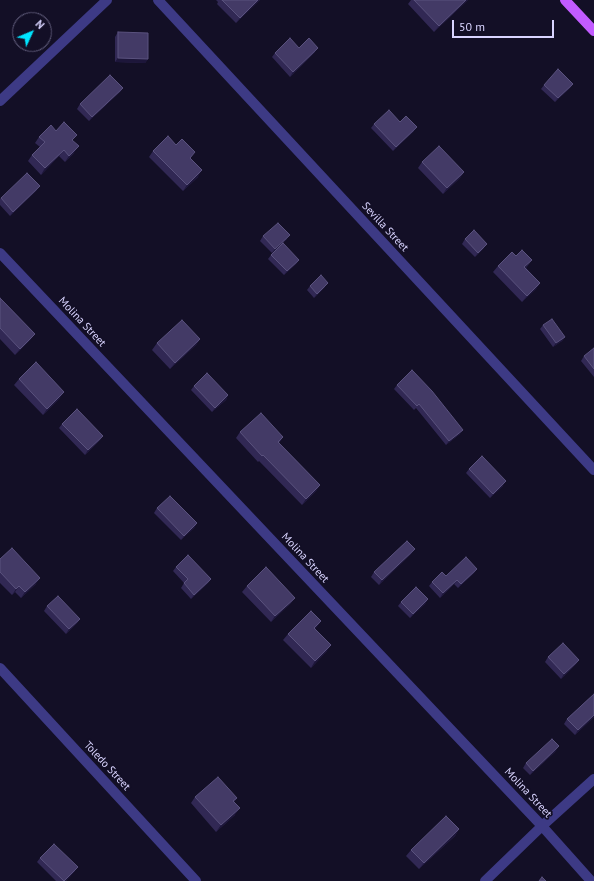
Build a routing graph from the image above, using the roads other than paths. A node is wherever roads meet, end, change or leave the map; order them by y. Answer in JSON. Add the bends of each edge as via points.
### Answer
{"nodes":[{"id":1,"x":107,"y":0,"type":"edge"},
{"id":2,"x":158,"y":0,"type":"edge"},
{"id":3,"x":565,"y":0,"type":"edge"},
{"id":4,"x":594,"y":31,"type":"edge"},
{"id":5,"x":0,"y":101,"type":"edge"},
{"id":6,"x":0,"y":253,"type":"edge"},
{"id":7,"x":594,"y":470,"type":"edge"},
{"id":8,"x":0,"y":668,"type":"edge"},
{"id":9,"x":594,"y":779,"type":"edge"},
{"id":10,"x":542,"y":826,"type":"junction"},
{"id":11,"x":196,"y":881,"type":"edge"},
{"id":12,"x":485,"y":881,"type":"edge"},
{"id":13,"x":591,"y":881,"type":"edge"}],
"edges":[{"from":1,"to":5,"type":"street"},
{"from":2,"to":7,"type":"street","name":"Sevilla Street"},
{"from":3,"to":4,"type":"main road"},
{"from":6,"to":10,"type":"street","name":"Molina Street"},
{"from":8,"to":11,"type":"street","name":"Toledo Street"},
{"from":9,"to":10,"type":"street"},
{"from":10,"to":12,"type":"street"},
{"from":10,"to":13,"type":"street","name":"Molina Street"}]}
